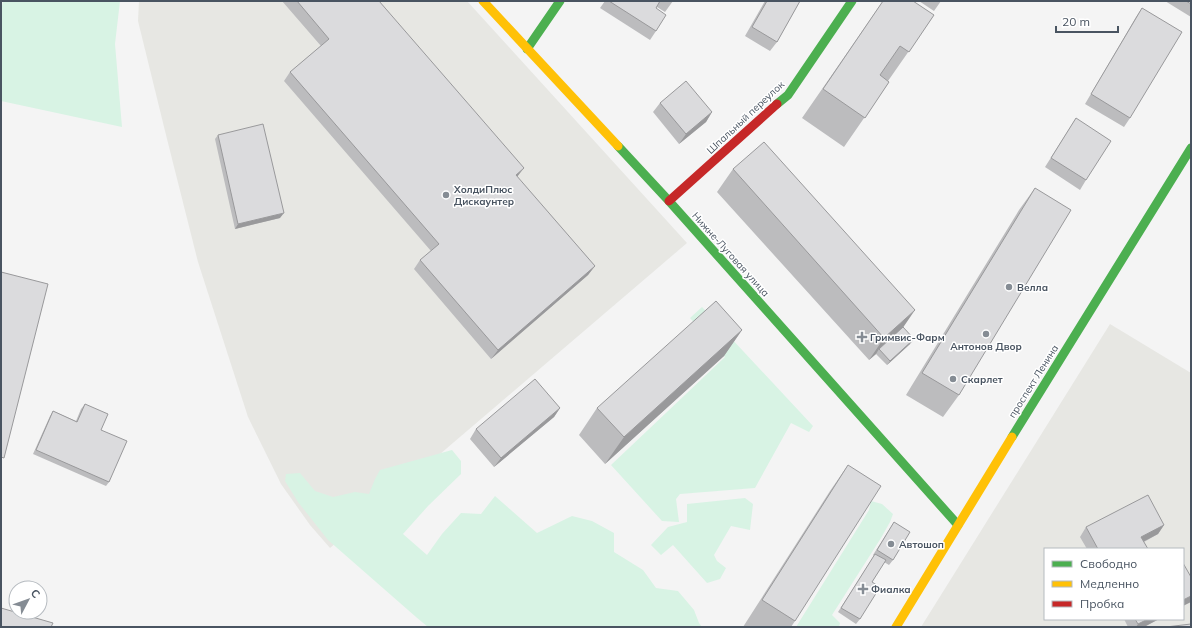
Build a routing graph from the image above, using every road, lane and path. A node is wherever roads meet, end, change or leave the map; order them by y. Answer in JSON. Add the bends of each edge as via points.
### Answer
{"nodes":[{"id":1,"x":483,"y":1,"type":"edge"},
{"id":2,"x":560,"y":1,"type":"edge"},
{"id":3,"x":852,"y":1,"type":"edge"},
{"id":4,"x":527,"y":49,"type":"junction"},
{"id":5,"x":1191,"y":148,"type":"edge"},
{"id":6,"x":669,"y":201,"type":"junction"},
{"id":7,"x":958,"y":525,"type":"junction"},
{"id":8,"x":896,"y":627,"type":"edge"}],
"edges":[{"from":1,"to":4,"type":"street","name":"Нижне-Луговая улица"},
{"from":2,"to":4,"type":"street"},
{"from":3,"to":6,"type":"street","name":"Шпальный переулок","via":[[788,95]]},
{"from":4,"to":6,"type":"street","name":"Нижне-Луговая улица"},
{"from":5,"to":7,"type":"street","name":"проспект Ленина"},
{"from":6,"to":7,"type":"street","name":"Нижне-Луговая улица"},
{"from":7,"to":8,"type":"street","name":"проспект Ленина"}]}
